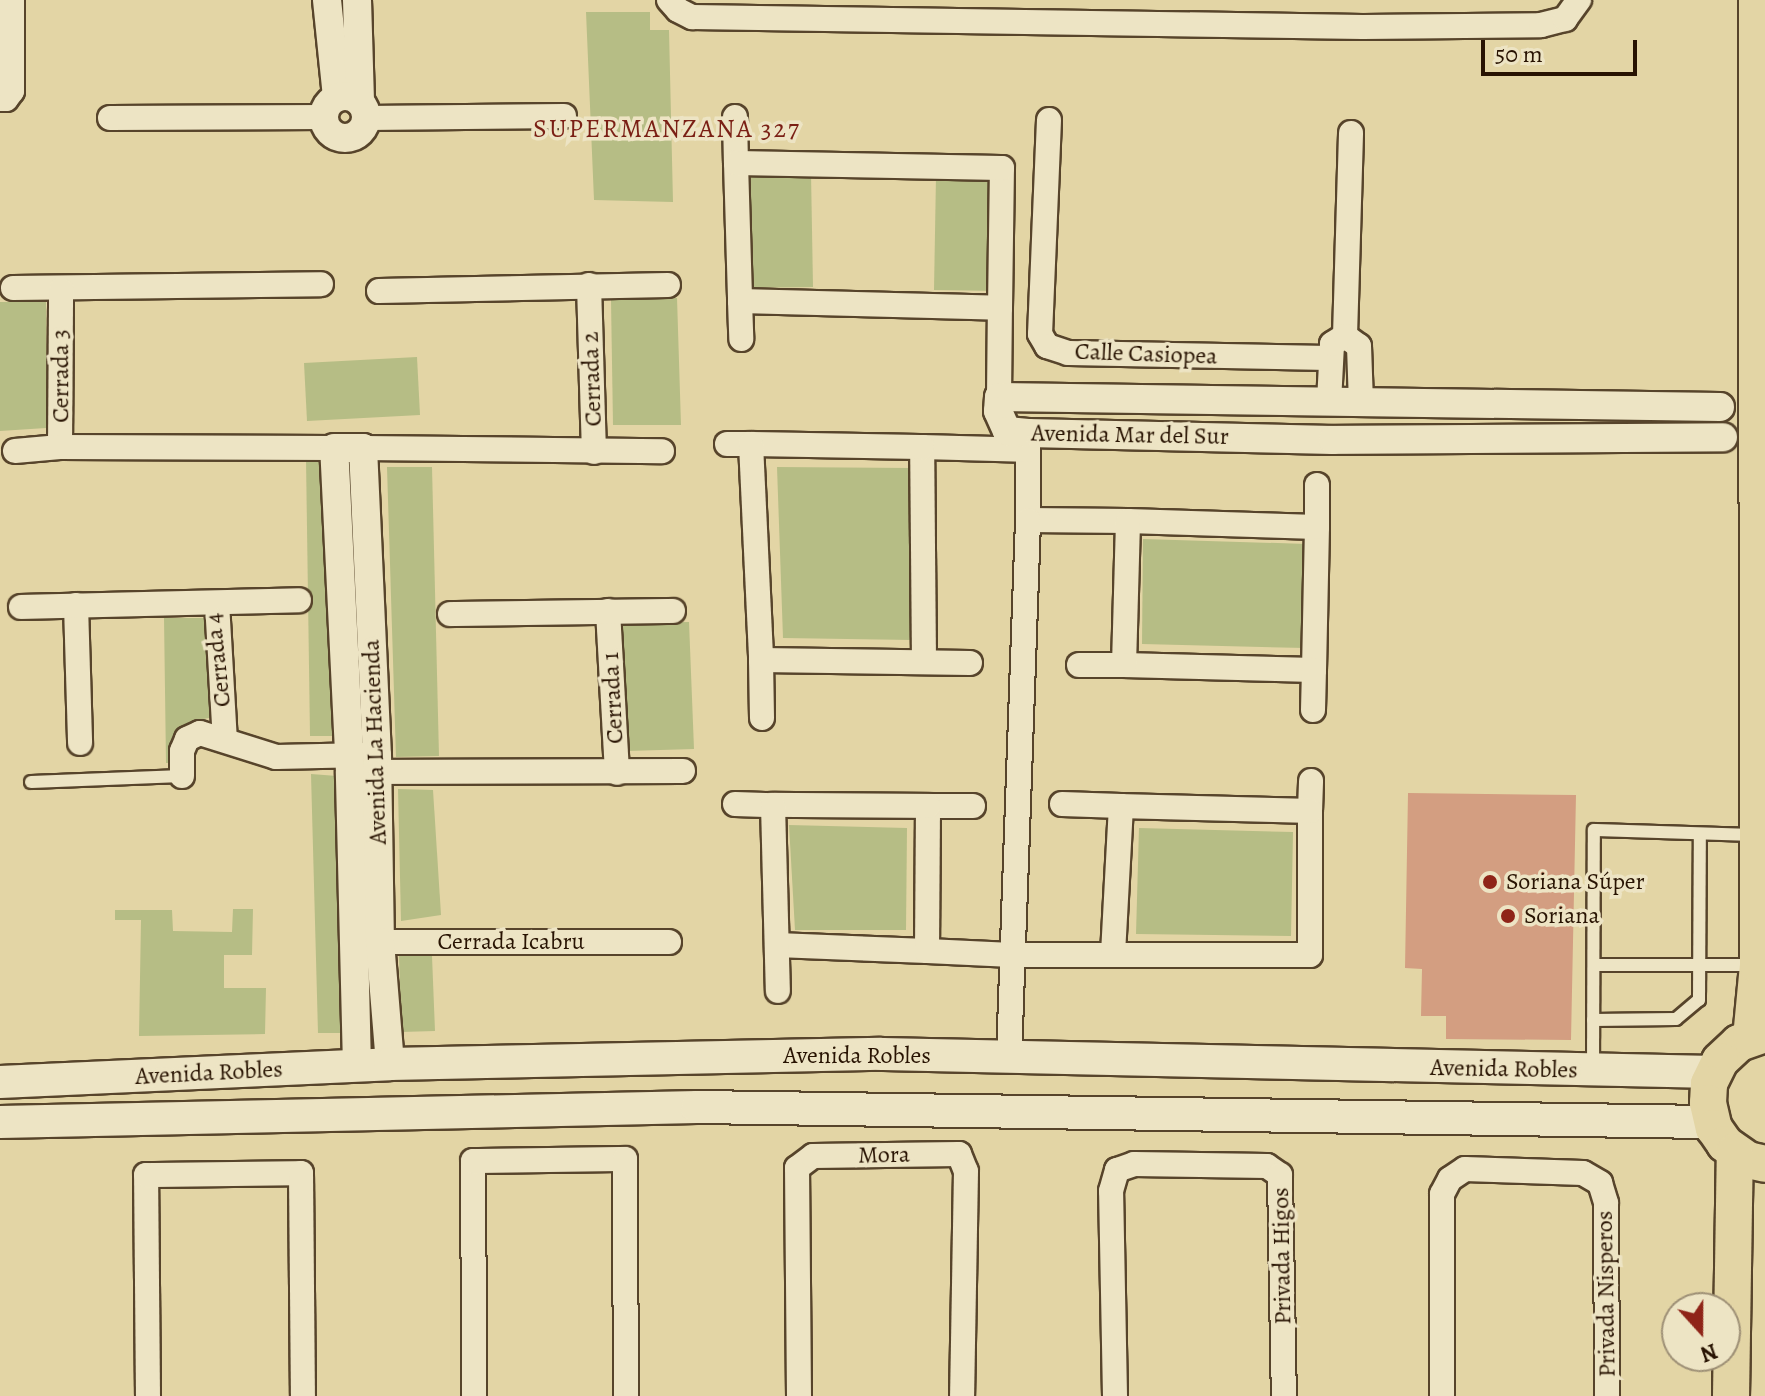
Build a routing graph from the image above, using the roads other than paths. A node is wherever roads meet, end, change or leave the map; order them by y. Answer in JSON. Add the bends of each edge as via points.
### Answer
{"nodes":[{"id":1,"x":12,"y":0,"type":"edge"},
{"id":2,"x":327,"y":0,"type":"edge"},
{"id":3,"x":357,"y":0,"type":"edge"},
{"id":4,"x":669,"y":0,"type":"edge"},
{"id":5,"x":1579,"y":0,"type":"edge"},
{"id":6,"x":1757,"y":0,"type":"edge"},
{"id":7,"x":1152,"y":12,"type":"edge"},
{"id":8,"x":0,"y":99,"type":"edge"},
{"id":9,"x":347,"y":108,"type":"junction"},
{"id":10,"x":564,"y":116,"type":"dead end"},
{"id":11,"x":735,"y":117,"type":"dead end"},
{"id":12,"x":110,"y":118,"type":"dead end"},
{"id":13,"x":1049,"y":120,"type":"dead end"},
{"id":14,"x":1351,"y":133,"type":"dead end"},
{"id":15,"x":736,"y":163,"type":"junction"},
{"id":16,"x":321,"y":284,"type":"dead end"},
{"id":17,"x":589,"y":285,"type":"junction"},
{"id":18,"x":668,"y":285,"type":"dead end"},
{"id":19,"x":13,"y":288,"type":"dead end"},
{"id":20,"x":61,"y":290,"type":"junction"},
{"id":21,"x":379,"y":291,"type":"dead end"},
{"id":22,"x":740,"y":301,"type":"junction"},
{"id":23,"x":1000,"y":308,"type":"junction"},
{"id":24,"x":1345,"y":336,"type":"junction"},
{"id":25,"x":741,"y":339,"type":"dead end"},
{"id":26,"x":1329,"y":358,"type":"junction"},
{"id":27,"x":999,"y":397,"type":"junction"},
{"id":28,"x":1329,"y":402,"type":"junction"},
{"id":29,"x":1368,"y":402,"type":"junction"},
{"id":30,"x":1745,"y":422,"type":"edge"},
{"id":31,"x":1375,"y":440,"type":"junction"},
{"id":32,"x":1027,"y":442,"type":"junction"},
{"id":33,"x":60,"y":447,"type":"junction"},
{"id":34,"x":922,"y":447,"type":"junction"},
{"id":35,"x":334,"y":448,"type":"junction"},
{"id":36,"x":363,"y":448,"type":"junction"},
{"id":37,"x":15,"y":451,"type":"dead end"},
{"id":38,"x":662,"y":451,"type":"dead end"},
{"id":39,"x":594,"y":452,"type":"junction"},
{"id":40,"x":1317,"y":485,"type":"dead end"},
{"id":41,"x":1028,"y":520,"type":"junction"},
{"id":42,"x":1128,"y":521,"type":"junction"},
{"id":43,"x":1317,"y":527,"type":"junction"},
{"id":44,"x":299,"y":600,"type":"dead end"},
{"id":45,"x":217,"y":603,"type":"junction"},
{"id":46,"x":76,"y":605,"type":"junction"},
{"id":47,"x":21,"y":607,"type":"dead end"},
{"id":48,"x":608,"y":611,"type":"junction"},
{"id":49,"x":673,"y":611,"type":"dead end"},
{"id":50,"x":450,"y":614,"type":"dead end"},
{"id":51,"x":761,"y":660,"type":"junction"},
{"id":52,"x":924,"y":661,"type":"junction"},
{"id":53,"x":970,"y":663,"type":"dead end"},
{"id":54,"x":1079,"y":665,"type":"dead end"},
{"id":55,"x":1124,"y":665,"type":"junction"},
{"id":56,"x":1314,"y":670,"type":"junction"},
{"id":57,"x":1313,"y":710,"type":"dead end"},
{"id":58,"x":762,"y":718,"type":"dead end"},
{"id":59,"x":225,"y":740,"type":"junction"},
{"id":60,"x":80,"y":743,"type":"dead end"},
{"id":61,"x":363,"y":763,"type":"junction"},
{"id":62,"x":683,"y":771,"type":"dead end"},
{"id":63,"x":617,"y":773,"type":"junction"},
{"id":64,"x":182,"y":776,"type":"joint"},
{"id":65,"x":1311,"y":781,"type":"dead end"},
{"id":66,"x":31,"y":782,"type":"dead end"},
{"id":67,"x":735,"y":804,"type":"dead end"},
{"id":68,"x":1062,"y":804,"type":"dead end"},
{"id":69,"x":773,"y":805,"type":"junction"},
{"id":70,"x":928,"y":806,"type":"junction"},
{"id":71,"x":973,"y":806,"type":"dead end"},
{"id":72,"x":1121,"y":806,"type":"junction"},
{"id":73,"x":1310,"y":811,"type":"junction"},
{"id":74,"x":1700,"y":834,"type":"junction"},
{"id":75,"x":1760,"y":855,"type":"edge"},
{"id":76,"x":366,"y":942,"type":"junction"},
{"id":77,"x":669,"y":942,"type":"dead end"},
{"id":78,"x":777,"y":945,"type":"junction"},
{"id":79,"x":927,"y":951,"type":"junction"},
{"id":80,"x":1012,"y":955,"type":"junction"},
{"id":81,"x":1113,"y":955,"type":"junction"},
{"id":82,"x":1594,"y":965,"type":"junction"},
{"id":83,"x":1698,"y":965,"type":"junction"},
{"id":84,"x":1758,"y":965,"type":"junction"},
{"id":85,"x":778,"y":991,"type":"dead end"},
{"id":86,"x":1593,"y":1020,"type":"junction"},
{"id":87,"x":1758,"y":1036,"type":"edge"},
{"id":88,"x":1009,"y":1057,"type":"junction"},
{"id":89,"x":390,"y":1064,"type":"junction"},
{"id":90,"x":357,"y":1066,"type":"junction"},
{"id":91,"x":1593,"y":1071,"type":"junction"},
{"id":92,"x":1714,"y":1072,"type":"junction"},
{"id":93,"x":0,"y":1082,"type":"edge"},
{"id":94,"x":0,"y":1122,"type":"edge"},
{"id":95,"x":1712,"y":1122,"type":"junction"},
{"id":96,"x":1750,"y":1158,"type":"edge"},
{"id":97,"x":1749,"y":1230,"type":"edge"},
{"id":98,"x":148,"y":1396,"type":"edge"},
{"id":99,"x":303,"y":1396,"type":"edge"},
{"id":100,"x":474,"y":1396,"type":"edge"},
{"id":101,"x":626,"y":1396,"type":"edge"},
{"id":102,"x":799,"y":1396,"type":"edge"},
{"id":103,"x":962,"y":1396,"type":"edge"},
{"id":104,"x":1115,"y":1396,"type":"edge"},
{"id":105,"x":1284,"y":1396,"type":"edge"},
{"id":106,"x":1442,"y":1396,"type":"edge"},
{"id":107,"x":1607,"y":1396,"type":"edge"},
{"id":108,"x":1731,"y":1396,"type":"edge"}],
"edges":[{"from":1,"to":8,"type":"street","via":[[12,91]]},
{"from":2,"to":9,"type":"street"},
{"from":3,"to":9,"type":"street"},
{"from":4,"to":7,"type":"street","via":[[692,17]]},
{"from":5,"to":7,"type":"street","via":[[1565,19],[1541,25]]},
{"from":6,"to":30,"type":"main road","via":[[1758,370]]},
{"from":9,"to":10,"type":"street"},
{"from":9,"to":12,"type":"street"},
{"from":11,"to":15,"type":"street"},
{"from":13,"to":26,"type":"street","name":"Calle Casiopea","via":[[1040,334],[1047,346],[1068,353]]},
{"from":14,"to":24,"type":"street"},
{"from":15,"to":22,"type":"street"},
{"from":15,"to":23,"type":"street","via":[[1002,168]]},
{"from":16,"to":20,"type":"street"},
{"from":17,"to":18,"type":"street"},
{"from":17,"to":21,"type":"street"},
{"from":17,"to":39,"type":"street","name":"Cerrada 2"},
{"from":19,"to":20,"type":"street"},
{"from":20,"to":33,"type":"street","name":"Cerrada 3"},
{"from":22,"to":23,"type":"street"},
{"from":22,"to":25,"type":"street"},
{"from":23,"to":27,"type":"street"},
{"from":24,"to":26,"type":"street","via":[[1332,344]]},
{"from":24,"to":29,"type":"street","via":[[1359,346]]},
{"from":26,"to":28,"type":"street"},
{"from":27,"to":28,"type":"street","name":"Avenida Mar del Sur"},
{"from":27,"to":32,"type":"street","name":"Avenida Mar del Sur","via":[[1002,425]]},
{"from":28,"to":29,"type":"street","name":"Avenida Mar del Sur"},
{"from":29,"to":30,"type":"street","name":"Avenida Mar del Sur"},
{"from":29,"to":31,"type":"street"},
{"from":30,"to":31,"type":"street","name":"Avenida Mar del Sur"},
{"from":30,"to":75,"type":"main road","via":[[1759,487]]},
{"from":31,"to":32,"type":"street","name":"Avenida Mar del Sur"},
{"from":32,"to":34,"type":"street"},
{"from":32,"to":41,"type":"street"},
{"from":33,"to":35,"type":"street","name":"Cerrada 3"},
{"from":33,"to":37,"type":"street"},
{"from":34,"to":51,"type":"street","via":[[739,444]]},
{"from":34,"to":52,"type":"street"},
{"from":35,"to":36,"type":"street"},
{"from":35,"to":61,"type":"street"},
{"from":36,"to":39,"type":"street","name":"Cerrada 2"},
{"from":36,"to":61,"type":"street","name":"Avenida La Hacienda"},
{"from":38,"to":39,"type":"street"},
{"from":40,"to":43,"type":"street"},
{"from":41,"to":42,"type":"street"},
{"from":41,"to":80,"type":"street"},
{"from":42,"to":43,"type":"street"},
{"from":42,"to":55,"type":"street"},
{"from":43,"to":56,"type":"street"},
{"from":44,"to":45,"type":"street"},
{"from":45,"to":46,"type":"street","name":"Cerrada 4"},
{"from":45,"to":59,"type":"street","name":"Cerrada 4"},
{"from":46,"to":47,"type":"street","name":"Cerrada 4"},
{"from":46,"to":60,"type":"street"},
{"from":48,"to":49,"type":"street"},
{"from":48,"to":50,"type":"street"},
{"from":48,"to":63,"type":"street","name":"Cerrada 1"},
{"from":51,"to":52,"type":"street"},
{"from":51,"to":58,"type":"street"},
{"from":52,"to":53,"type":"street"},
{"from":54,"to":55,"type":"street"},
{"from":55,"to":56,"type":"street"},
{"from":56,"to":57,"type":"street"},
{"from":59,"to":61,"type":"street","name":"Cerrada 4","via":[[276,757]]},
{"from":59,"to":64,"type":"street","via":[[200,733],[187,739]]},
{"from":61,"to":63,"type":"street","name":"Cerrada 1"},
{"from":61,"to":76,"type":"street","name":"Avenida La Hacienda"},
{"from":62,"to":63,"type":"street"},
{"from":64,"to":66,"type":"lane"},
{"from":65,"to":73,"type":"street"},
{"from":67,"to":69,"type":"street"},
{"from":68,"to":72,"type":"street"},
{"from":69,"to":70,"type":"street"},
{"from":69,"to":78,"type":"street"},
{"from":70,"to":71,"type":"street"},
{"from":70,"to":79,"type":"street"},
{"from":72,"to":73,"type":"street"},
{"from":72,"to":81,"type":"street"},
{"from":73,"to":81,"type":"street","via":[[1310,955]]},
{"from":74,"to":75,"type":"lane"},
{"from":74,"to":82,"type":"lane","via":[[1594,830]]},
{"from":74,"to":83,"type":"lane"},
{"from":75,"to":84,"type":"main road"},
{"from":76,"to":77,"type":"street","name":"Cerrada Icabru"},
{"from":76,"to":89,"type":"street","name":"Avenida La Hacienda"},
{"from":76,"to":90,"type":"street"},
{"from":78,"to":79,"type":"street"},
{"from":78,"to":85,"type":"street"},
{"from":79,"to":80,"type":"street"},
{"from":80,"to":81,"type":"street"},
{"from":80,"to":88,"type":"street"},
{"from":82,"to":83,"type":"lane"},
{"from":82,"to":86,"type":"lane"},
{"from":83,"to":84,"type":"lane"},
{"from":83,"to":86,"type":"lane","via":[[1699,1000],[1676,1019]]},
{"from":84,"to":87,"type":"main road"},
{"from":86,"to":91,"type":"lane"},
{"from":87,"to":92,"type":"main road","via":[[1729,1051]]},
{"from":88,"to":89,"type":"main road","name":"Avenida Robles","via":[[881,1054]]},
{"from":88,"to":91,"type":"main road","name":"Avenida Robles"},
{"from":89,"to":90,"type":"main road","name":"Avenida Robles"},
{"from":90,"to":93,"type":"main road","name":"Avenida Robles"},
{"from":91,"to":92,"type":"main road","name":"Avenida Robles"},
{"from":92,"to":95,"type":"main road","via":[[1708,1097]]},
{"from":94,"to":95,"type":"main road","name":"Avenida Robles","via":[[697,1107]]},
{"from":95,"to":96,"type":"main road","via":[[1721,1139]]},
{"from":96,"to":97,"type":"main road"},
{"from":97,"to":108,"type":"main road"},
{"from":98,"to":99,"type":"street","via":[[146,1175],[301,1173]]},
{"from":100,"to":101,"type":"street","via":[[473,1161],[625,1159]]},
{"from":102,"to":103,"type":"street","name":"Mora","via":[[797,1168],[813,1156],[959,1154],[966,1171]]},
{"from":104,"to":105,"type":"street","name":"Privada Higos","via":[[1111,1191],[1117,1170],[1134,1164],[1267,1166],[1280,1175]]},
{"from":106,"to":107,"type":"street","name":"Privada Nisperos","via":[[1442,1194],[1450,1179],[1465,1169],[1583,1173],[1600,1183],[1606,1203]]}]}
